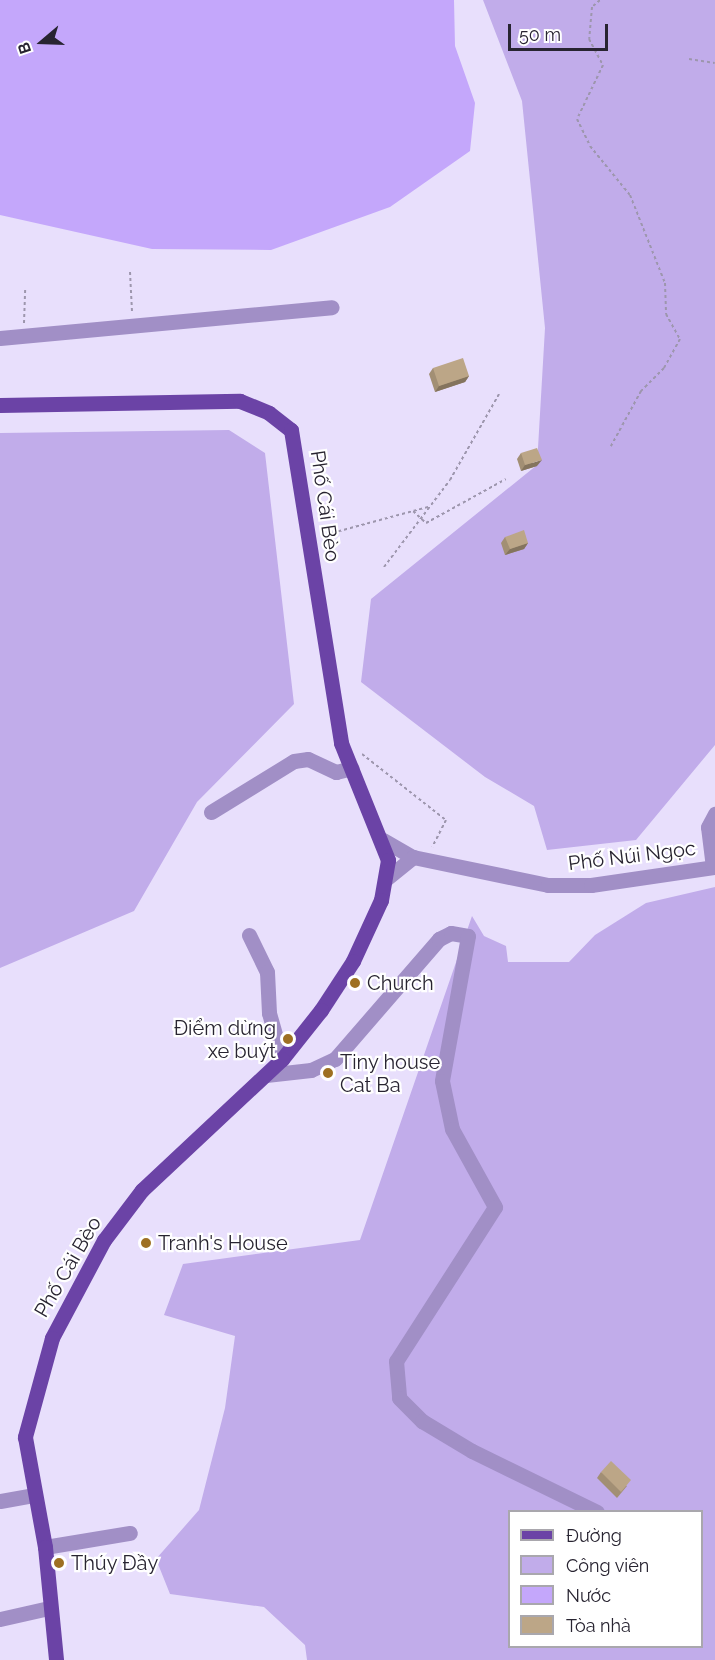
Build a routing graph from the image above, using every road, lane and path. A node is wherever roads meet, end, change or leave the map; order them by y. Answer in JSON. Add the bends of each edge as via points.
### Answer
{"nodes":[{"id":1,"x":600,"y":0,"type":"edge"},
{"id":2,"x":689,"y":59,"type":"dead end"},
{"id":3,"x":715,"y":63,"type":"edge"},
{"id":4,"x":130,"y":272,"type":"dead end"},
{"id":5,"x":25,"y":290,"type":"dead end"},
{"id":6,"x":332,"y":307,"type":"dead end"},
{"id":7,"x":125,"y":328,"type":"junction"},
{"id":8,"x":23,"y":335,"type":"junction"},
{"id":9,"x":0,"y":338,"type":"edge"},
{"id":10,"x":499,"y":394,"type":"dead end"},
{"id":11,"x":0,"y":405,"type":"edge"},
{"id":12,"x":611,"y":446,"type":"dead end"},
{"id":13,"x":506,"y":479,"type":"dead end"},
{"id":14,"x":428,"y":507,"type":"junction"},
{"id":15,"x":413,"y":511,"type":"junction"},
{"id":16,"x":422,"y":521,"type":"junction"},
{"id":17,"x":309,"y":539,"type":"junction"},
{"id":18,"x":384,"y":567,"type":"dead end"},
{"id":19,"x":341,"y":743,"type":"junction"},
{"id":20,"x":352,"y":768,"type":"junction"},
{"id":21,"x":212,"y":812,"type":"dead end"},
{"id":22,"x":715,"y":814,"type":"edge"},
{"id":23,"x":383,"y":840,"type":"junction"},
{"id":24,"x":419,"y":858,"type":"junction"},
{"id":25,"x":714,"y":867,"type":"edge"},
{"id":26,"x":386,"y":879,"type":"junction"},
{"id":27,"x":249,"y":935,"type":"dead end"},
{"id":28,"x":282,"y":1059,"type":"junction"},
{"id":29,"x":266,"y":1075,"type":"junction"},
{"id":30,"x":34,"y":1495,"type":"junction"},
{"id":31,"x":0,"y":1501,"type":"edge"},
{"id":32,"x":593,"y":1510,"type":"edge"},
{"id":33,"x":130,"y":1533,"type":"dead end"},
{"id":34,"x":45,"y":1547,"type":"junction"},
{"id":35,"x":49,"y":1608,"type":"junction"},
{"id":36,"x":0,"y":1619,"type":"edge"},
{"id":37,"x":56,"y":1660,"type":"edge"}],
"edges":[{"from":1,"to":12,"type":"path","via":[[592,7],[589,39],[603,65],[577,119],[590,146],[630,195],[665,283],[666,314],[680,339],[664,369],[641,391]]},
{"from":2,"to":3,"type":"path"},
{"from":4,"to":7,"type":"path","via":[[135,300]]},
{"from":5,"to":8,"type":"path"},
{"from":6,"to":7,"type":"street"},
{"from":7,"to":8,"type":"street"},
{"from":8,"to":9,"type":"street"},
{"from":10,"to":14,"type":"path","via":[[450,480]]},
{"from":11,"to":17,"type":"main road","name":"Phố Cái Bèo","via":[[240,401],[269,413],[291,430]]},
{"from":13,"to":16,"type":"path","via":[[430,522]]},
{"from":14,"to":15,"type":"path"},
{"from":14,"to":16,"type":"path"},
{"from":15,"to":16,"type":"path"},
{"from":15,"to":17,"type":"path"},
{"from":16,"to":18,"type":"path"},
{"from":17,"to":19,"type":"main road","name":"Phố Cái Bèo"},
{"from":19,"to":20,"type":"main road","name":"Phố Cái Bèo"},
{"from":19,"to":24,"type":"path","via":[[446,820]]},
{"from":20,"to":21,"type":"street","via":[[336,772],[308,759],[294,761]]},
{"from":20,"to":23,"type":"main road","name":"Phố Cái Bèo"},
{"from":22,"to":25,"type":"street","via":[[708,827]]},
{"from":23,"to":24,"type":"street"},
{"from":23,"to":26,"type":"main road","name":"Phố Cái Bèo"},
{"from":24,"to":25,"type":"street","name":"Phố Núi Ngọc","via":[[548,885],[591,885]]},
{"from":24,"to":26,"type":"street","name":"Phố Cái Bèo"},
{"from":26,"to":28,"type":"main road","name":"Phố Cái Bèo","via":[[353,961]]},
{"from":27,"to":28,"type":"street","via":[[267,972],[269,1013]]},
{"from":28,"to":29,"type":"main road","name":"Phố Cái Bèo"},
{"from":29,"to":30,"type":"main road","name":"Phố Cái Bèo","via":[[187,1144],[104,1240],[52,1338],[34,1389],[25,1437]]},
{"from":29,"to":32,"type":"street","via":[[311,1070],[335,1059],[439,939],[451,933],[468,936],[442,1081],[452,1129],[495,1207],[396,1360],[399,1398],[422,1421],[472,1451]]},
{"from":30,"to":31,"type":"street"},
{"from":30,"to":34,"type":"main road","name":"Phố Cái Bèo"},
{"from":33,"to":34,"type":"street"},
{"from":34,"to":35,"type":"main road","name":"Phố Cái Bèo"},
{"from":35,"to":36,"type":"street"},
{"from":35,"to":37,"type":"main road","name":"Phố Cái Bèo"}]}
